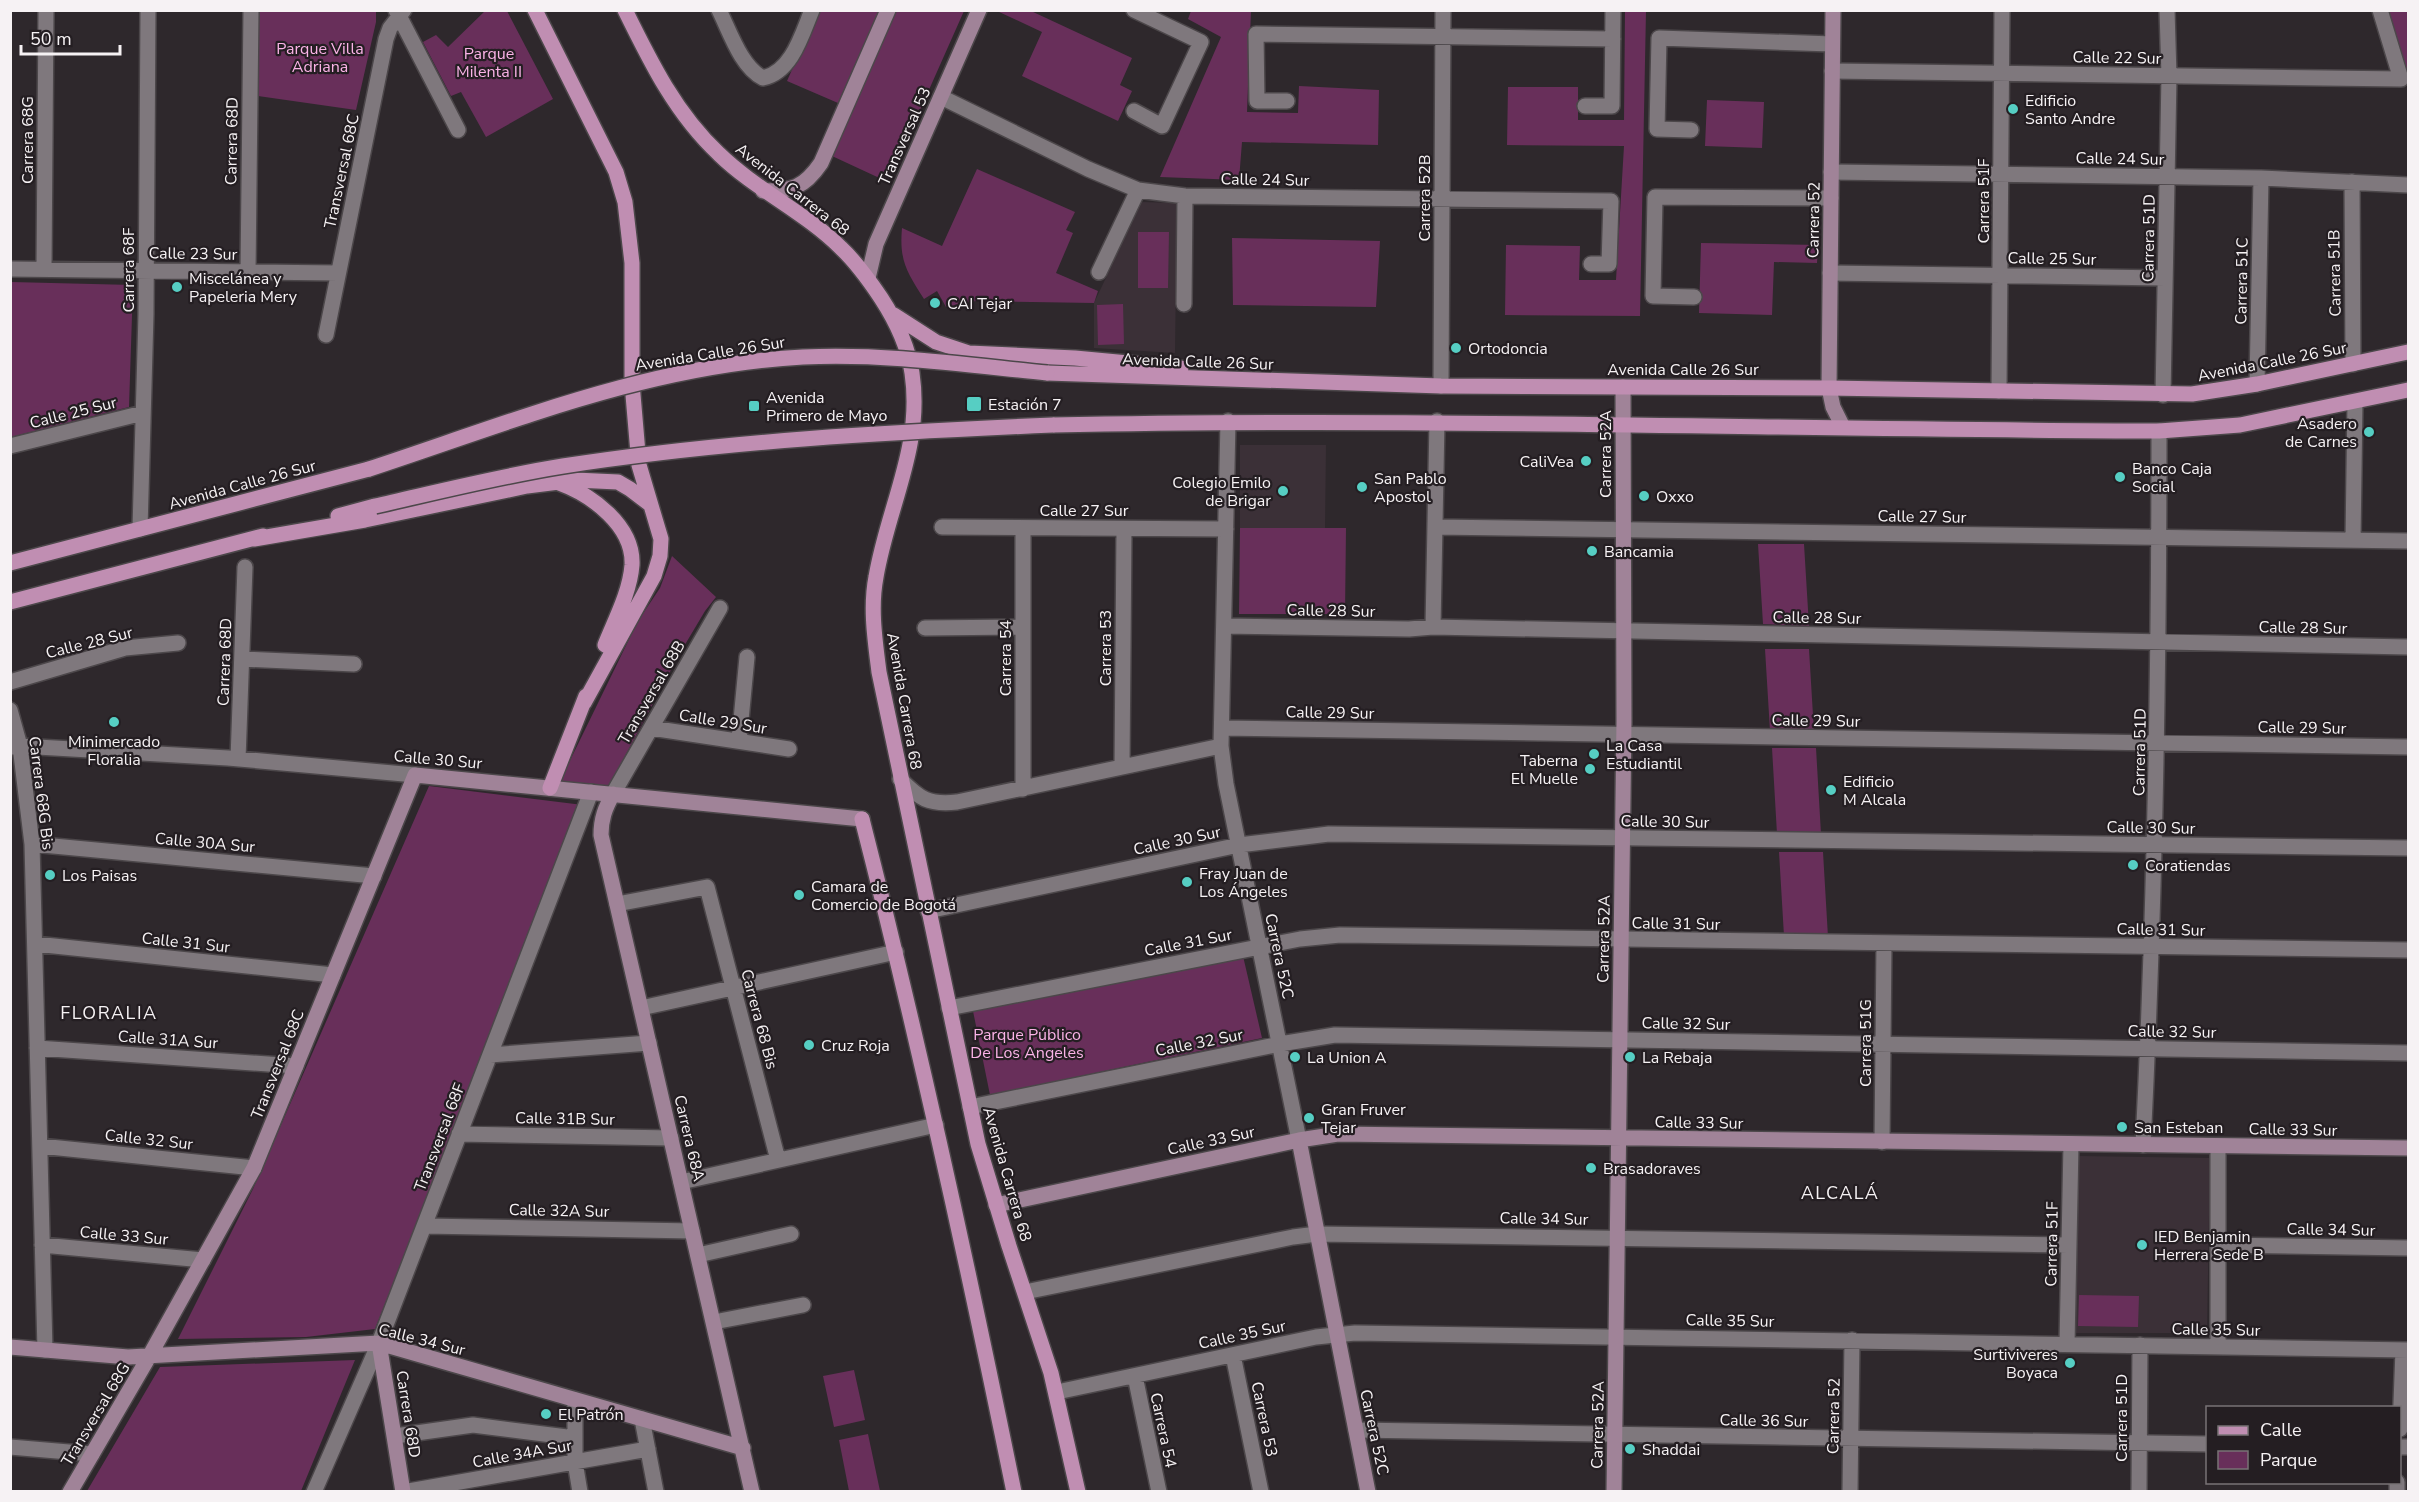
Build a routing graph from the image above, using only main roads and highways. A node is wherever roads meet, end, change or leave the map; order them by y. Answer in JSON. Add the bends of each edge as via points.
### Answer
{"nodes":[{"id":1,"x":535,"y":10,"type":"edge"},
{"id":2,"x":626,"y":10,"type":"edge"},
{"id":3,"x":890,"y":312,"type":"junction"},
{"id":4,"x":2409,"y":352,"type":"edge"},
{"id":5,"x":1306,"y":383,"type":"junction"},
{"id":6,"x":2409,"y":390,"type":"edge"},
{"id":7,"x":557,"y":482,"type":"junction"},
{"id":8,"x":651,"y":505,"type":"junction"},
{"id":9,"x":254,"y":539,"type":"junction"},
{"id":10,"x":10,"y":563,"type":"edge"},
{"id":11,"x":10,"y":602,"type":"edge"},
{"id":12,"x":584,"y":703,"type":"junction"},
{"id":13,"x":550,"y":788,"type":"road end"},
{"id":14,"x":862,"y":819,"type":"road end"},
{"id":15,"x":1014,"y":1491,"type":"edge"},
{"id":16,"x":1078,"y":1491,"type":"edge"}],
"edges":[{"from":1,"to":8,"type":"main road","via":[[616,172],[625,202],[632,264],[636,438]]},
{"from":2,"to":3,"type":"main road","name":"Avenida Carrera 68","via":[[654,69],[696,130],[727,162],[840,247],[868,278]]},
{"from":3,"to":5,"type":"main road","via":[[936,342],[969,353],[1130,363]]},
{"from":3,"to":16,"type":"main road","name":"Avenida Carrera 68","via":[[908,350],[915,418],[876,576],[873,612],[879,672],[970,1107],[996,1205],[1057,1392]]},
{"from":4,"to":5,"type":"main road","name":"Avenida Calle 26 Sur","via":[[2208,393],[2163,395]]},
{"from":5,"to":10,"type":"main road","name":"Avenida Calle 26 Sur","bridge":true,"via":[[1047,373],[850,356],[743,363],[609,389],[369,469]]},
{"from":6,"to":9,"type":"main road","bridge":true,"via":[[2241,425],[2159,431],[1228,421],[803,438],[701,447],[516,474]]},
{"from":7,"to":8,"type":"main road","via":[[618,482]]},
{"from":7,"to":9,"type":"main road"},
{"from":7,"to":12,"type":"main road","via":[[582,493],[603,509],[623,532],[631,551],[626,591]]},
{"from":8,"to":12,"type":"main road","via":[[661,539],[654,576]]},
{"from":9,"to":11,"type":"main road"},
{"from":12,"to":13,"type":"main road"},
{"from":14,"to":15,"type":"main road","via":[[936,1125]]}]}
